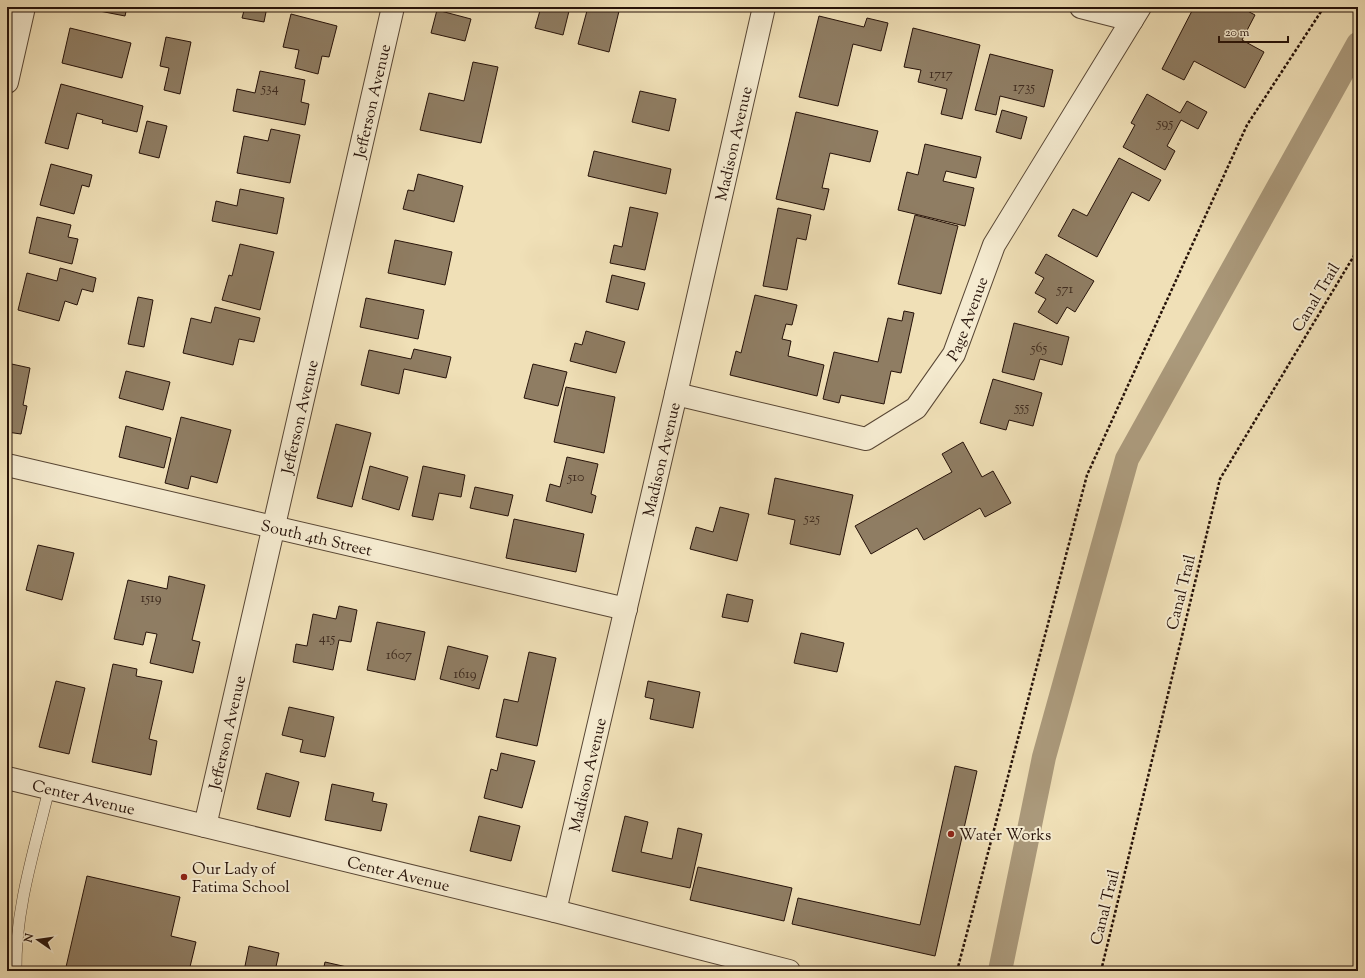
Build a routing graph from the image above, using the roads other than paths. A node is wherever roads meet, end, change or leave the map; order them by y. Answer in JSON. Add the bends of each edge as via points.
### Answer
{"nodes":[{"id":1,"x":24,"y":7,"type":"edge"},
{"id":2,"x":393,"y":7,"type":"edge"},
{"id":3,"x":764,"y":7,"type":"edge"},
{"id":4,"x":1081,"y":7,"type":"edge"},
{"id":5,"x":1136,"y":13,"type":"edge"},
{"id":6,"x":7,"y":82,"type":"edge"},
{"id":7,"x":676,"y":394,"type":"junction"},
{"id":8,"x":7,"y":465,"type":"edge"},
{"id":9,"x":274,"y":526,"type":"junction"},
{"id":10,"x":626,"y":609,"type":"junction"},
{"id":11,"x":7,"y":778,"type":"edge"},
{"id":12,"x":49,"y":789,"type":"junction"},
{"id":13,"x":205,"y":826,"type":"junction"},
{"id":14,"x":555,"y":911,"type":"junction"},
{"id":15,"x":16,"y":971,"type":"edge"},
{"id":16,"x":789,"y":971,"type":"edge"}],
"edges":[{"from":1,"to":6,"type":"street"},
{"from":2,"to":9,"type":"street","name":"Jefferson Avenue"},
{"from":3,"to":7,"type":"street","name":"Madison Avenue"},
{"from":4,"to":5,"type":"street"},
{"from":5,"to":7,"type":"street","name":"Page Avenue","via":[[994,245],[954,354],[916,408],[866,439]]},
{"from":7,"to":10,"type":"street","name":"Madison Avenue"},
{"from":8,"to":9,"type":"street","name":"South 4th Street"},
{"from":9,"to":10,"type":"street","name":"South 4th Street"},
{"from":9,"to":13,"type":"street","name":"Jefferson Avenue"},
{"from":10,"to":14,"type":"street","name":"Madison Avenue"},
{"from":11,"to":12,"type":"street","name":"Center Avenue"},
{"from":12,"to":13,"type":"street","name":"Center Avenue"},
{"from":12,"to":15,"type":"lane","via":[[23,898]]},
{"from":13,"to":14,"type":"street","name":"Center Avenue"},
{"from":14,"to":16,"type":"street","name":"Center Avenue"}]}
